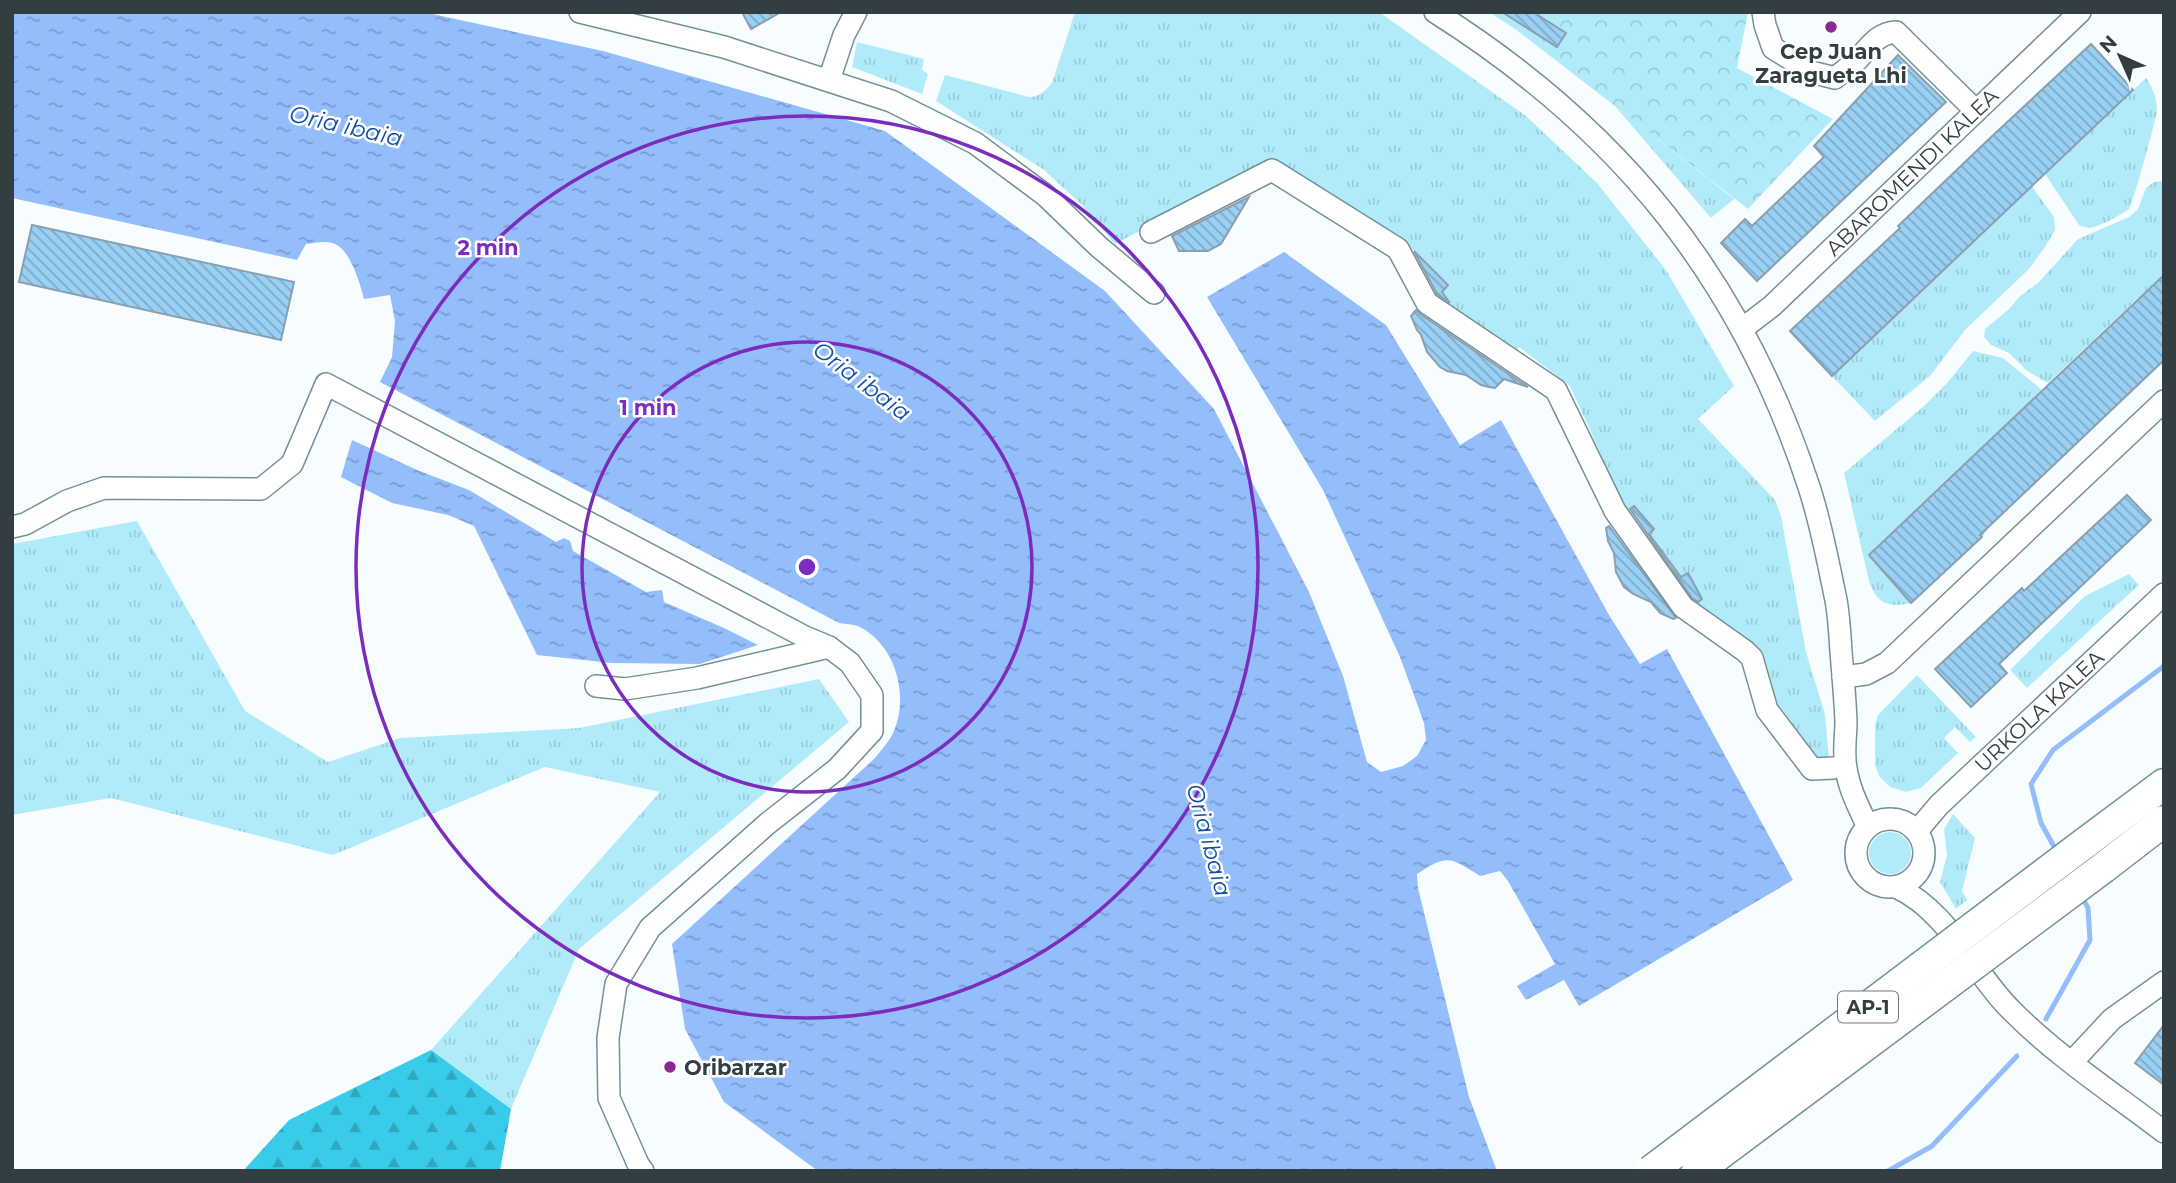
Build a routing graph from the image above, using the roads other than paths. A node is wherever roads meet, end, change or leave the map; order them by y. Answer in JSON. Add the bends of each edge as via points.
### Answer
{"nodes":[{"id":1,"x":580,"y":12,"type":"edge"},
{"id":2,"x":856,"y":12,"type":"edge"},
{"id":3,"x":1435,"y":12,"type":"edge"},
{"id":4,"x":1763,"y":12,"type":"edge"},
{"id":5,"x":2081,"y":12,"type":"edge"},
{"id":6,"x":636,"y":18,"type":"edge"},
{"id":7,"x":830,"y":80,"type":"junction"},
{"id":8,"x":1976,"y":111,"type":"junction"},
{"id":9,"x":1151,"y":232,"type":"dead end"},
{"id":10,"x":1154,"y":293,"type":"dead end"},
{"id":11,"x":1742,"y":329,"type":"junction"},
{"id":12,"x":2164,"y":401,"type":"edge"},
{"id":13,"x":12,"y":527,"type":"edge"},
{"id":14,"x":2164,"y":594,"type":"edge"},
{"id":15,"x":829,"y":647,"type":"junction"},
{"id":16,"x":1843,"y":677,"type":"junction"},
{"id":17,"x":596,"y":686,"type":"dead end"},
{"id":18,"x":1834,"y":768,"type":"dead end"},
{"id":19,"x":2164,"y":784,"type":"edge"},
{"id":20,"x":2164,"y":821,"type":"edge"},
{"id":21,"x":1874,"y":824,"type":"junction"},
{"id":22,"x":1917,"y":831,"type":"junction"},
{"id":23,"x":1921,"y":868,"type":"junction"},
{"id":24,"x":1896,"y":887,"type":"junction"},
{"id":25,"x":1935,"y":913,"type":"junction"},
{"id":26,"x":2164,"y":982,"type":"edge"},
{"id":27,"x":2072,"y":1062,"type":"junction"},
{"id":28,"x":2164,"y":1132,"type":"edge"},
{"id":29,"x":636,"y":1168,"type":"edge"},
{"id":30,"x":1651,"y":1171,"type":"edge"},
{"id":31,"x":1697,"y":1171,"type":"edge"}],
"edges":[{"from":1,"to":6,"type":"street"},
{"from":2,"to":7,"type":"street"},
{"from":3,"to":11,"type":"street","via":[[1511,63],[1568,110],[1631,172],[1704,267]]},
{"from":4,"to":8,"type":"street","via":[[1773,48],[1811,72],[1835,78],[1878,37],[1896,32]]},
{"from":5,"to":8,"type":"street","name":"ABAROMENDI KALEA"},
{"from":6,"to":7,"type":"street"},
{"from":7,"to":10,"type":"street","via":[[891,101],[975,143],[1045,195]]},
{"from":8,"to":11,"type":"street","name":"ABAROMENDI KALEA","via":[[1772,306]]},
{"from":9,"to":18,"type":"street","via":[[1272,170],[1398,249],[1427,303],[1556,390],[1615,511],[1683,607],[1752,658],[1767,709],[1812,769]]},
{"from":11,"to":16,"type":"street","via":[[1788,427],[1810,489],[1837,607]]},
{"from":12,"to":16,"type":"street","via":[[1887,663],[1866,674]]},
{"from":13,"to":15,"type":"street","via":[[104,488],[261,489],[292,464],[326,384]]},
{"from":14,"to":22,"type":"street","name":"URKOLA KALEA","via":[[1939,805]]},
{"from":15,"to":17,"type":"street","via":[[697,678],[625,689]]},
{"from":15,"to":29,"type":"street","via":[[850,663],[872,695],[872,731],[837,769],[650,928],[616,984],[608,1038],[609,1098]]},
{"from":16,"to":21,"type":"street","via":[[1845,767],[1858,806]]},
{"from":19,"to":30,"type":"highway","number":"AP-1","bridge":true},
{"from":20,"to":31,"type":"highway","number":"AP-1","bridge":true},
{"from":21,"to":22,"type":"street","via":[[1894,819]]},
{"from":21,"to":24,"type":"street","via":[[1857,844],[1857,864],[1869,880]]},
{"from":22,"to":23,"type":"street","via":[[1923,842]]},
{"from":23,"to":24,"type":"street"},
{"from":23,"to":25,"type":"street"},
{"from":24,"to":25,"type":"street"},
{"from":25,"to":27,"type":"street","via":[[2011,1011]]},
{"from":26,"to":27,"type":"street","via":[[2112,1019]]},
{"from":27,"to":28,"type":"street"}]}
